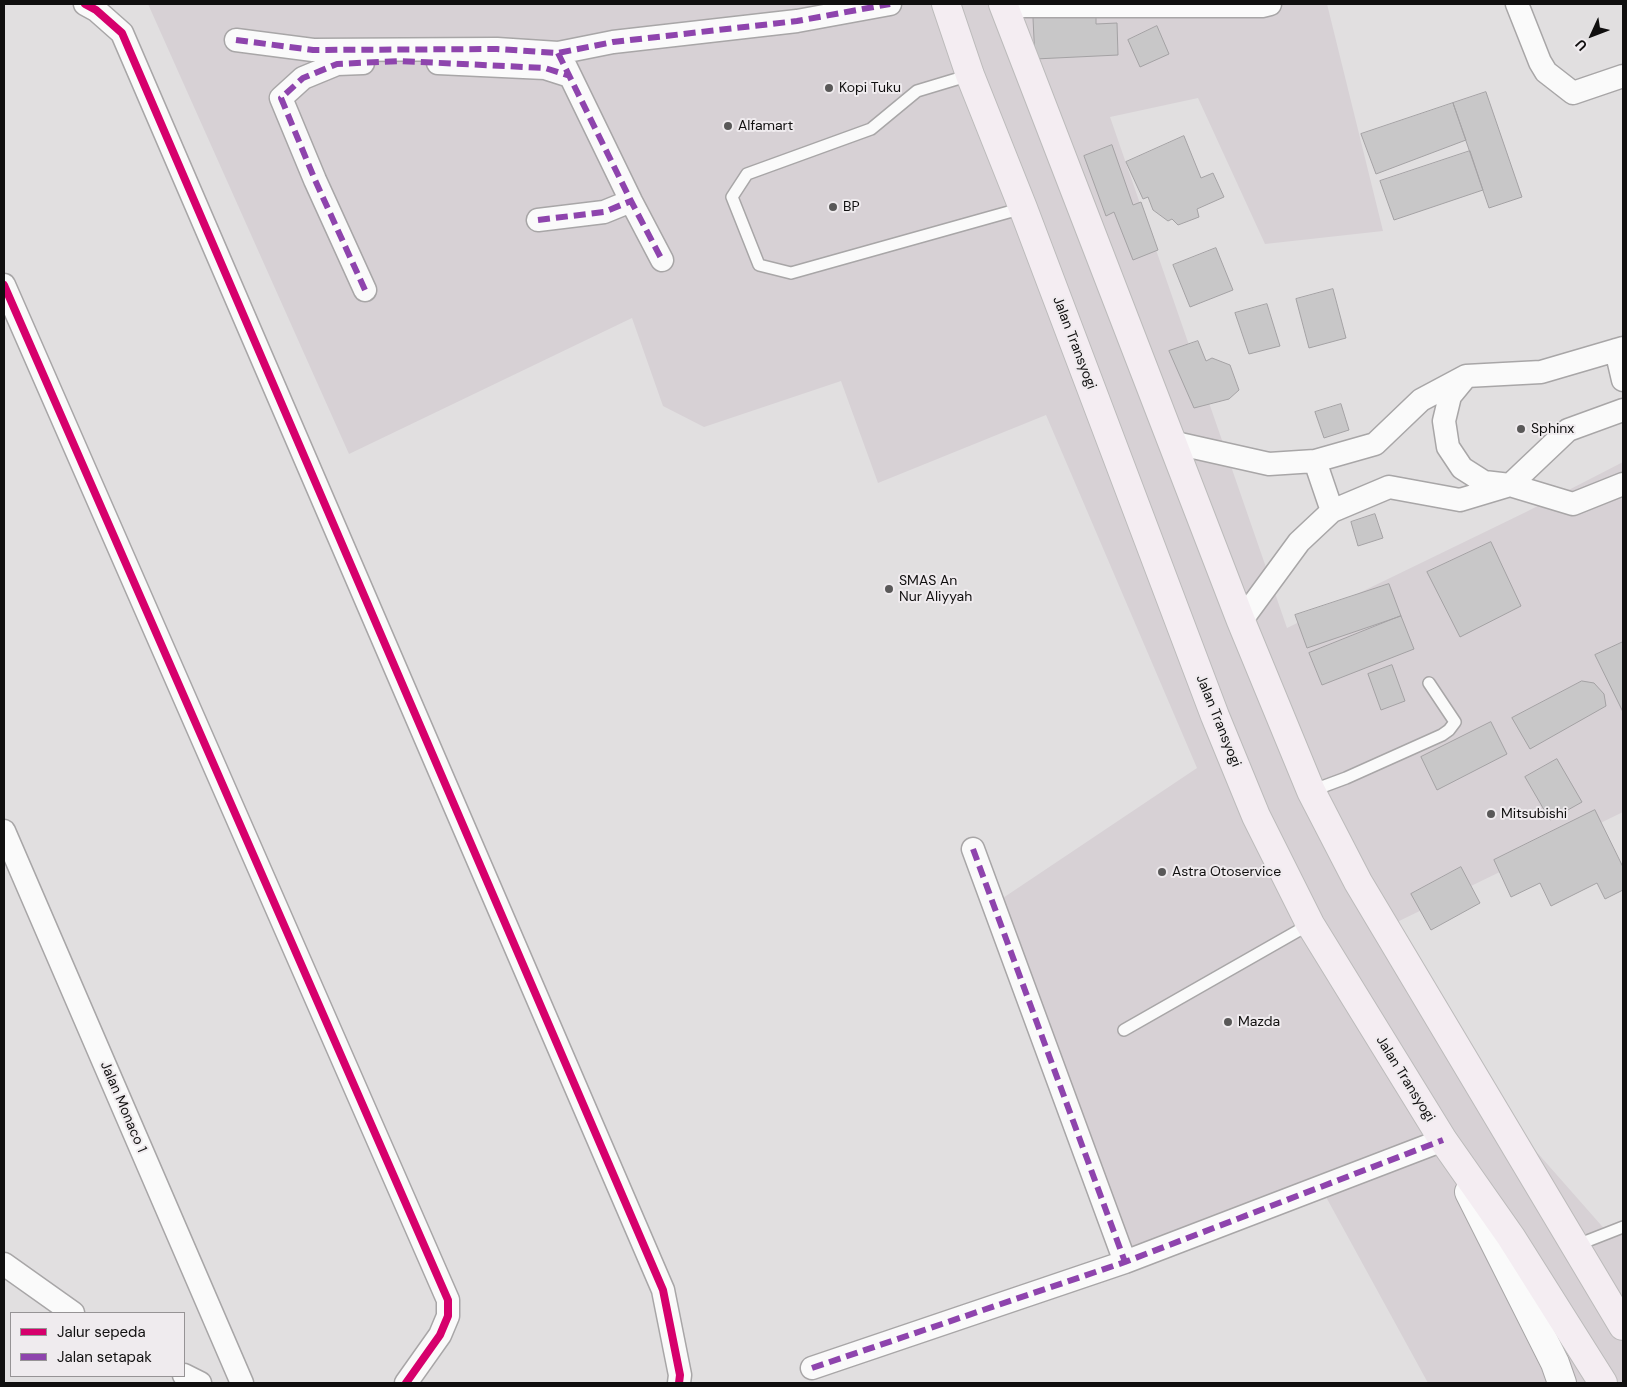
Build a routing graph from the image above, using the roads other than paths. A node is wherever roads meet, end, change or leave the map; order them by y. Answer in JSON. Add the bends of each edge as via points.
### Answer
{"nodes":[{"id":1,"x":85,"y":4,"type":"edge"},
{"id":2,"x":890,"y":4,"type":"edge"},
{"id":3,"x":946,"y":4,"type":"edge"},
{"id":4,"x":1270,"y":4,"type":"edge"},
{"id":5,"x":1516,"y":4,"type":"edge"},
{"id":6,"x":1003,"y":5,"type":"edge"},
{"id":7,"x":236,"y":40,"type":"dead end"},
{"id":8,"x":558,"y":53,"type":"junction"},
{"id":9,"x":970,"y":75,"type":"junction"},
{"id":10,"x":570,"y":76,"type":"junction"},
{"id":11,"x":1623,"y":76,"type":"edge"},
{"id":12,"x":631,"y":201,"type":"junction"},
{"id":13,"x":1023,"y":208,"type":"junction"},
{"id":14,"x":538,"y":220,"type":"dead end"},
{"id":15,"x":662,"y":260,"type":"dead end"},
{"id":16,"x":4,"y":285,"type":"edge"},
{"id":17,"x":365,"y":290,"type":"dead end"},
{"id":18,"x":1620,"y":349,"type":"edge"},
{"id":19,"x":1466,"y":376,"type":"junction"},
{"id":20,"x":1623,"y":380,"type":"edge"},
{"id":21,"x":1623,"y":410,"type":"edge"},
{"id":22,"x":1171,"y":442,"type":"junction"},
{"id":23,"x":1315,"y":462,"type":"junction"},
{"id":24,"x":1623,"y":484,"type":"edge"},
{"id":25,"x":1510,"y":485,"type":"junction"},
{"id":26,"x":1332,"y":510,"type":"junction"},
{"id":27,"x":1241,"y":621,"type":"junction"},
{"id":28,"x":1429,"y":683,"type":"dead end"},
{"id":29,"x":1311,"y":791,"type":"junction"},
{"id":30,"x":4,"y":831,"type":"edge"},
{"id":31,"x":972,"y":849,"type":"dead end"},
{"id":32,"x":1310,"y":924,"type":"junction"},
{"id":33,"x":1124,"y":1030,"type":"dead end"},
{"id":34,"x":1442,"y":1140,"type":"junction"},
{"id":35,"x":1623,"y":1227,"type":"edge"},
{"id":36,"x":1577,"y":1246,"type":"junction"},
{"id":37,"x":1126,"y":1262,"type":"junction"},
{"id":38,"x":4,"y":1264,"type":"edge"},
{"id":39,"x":71,"y":1312,"type":"edge"},
{"id":40,"x":1623,"y":1326,"type":"edge"},
{"id":41,"x":812,"y":1368,"type":"dead end"},
{"id":42,"x":185,"y":1376,"type":"edge"},
{"id":43,"x":200,"y":1383,"type":"edge"},
{"id":44,"x":242,"y":1383,"type":"edge"},
{"id":45,"x":406,"y":1383,"type":"edge"},
{"id":46,"x":679,"y":1383,"type":"edge"},
{"id":47,"x":1562,"y":1383,"type":"edge"},
{"id":48,"x":1603,"y":1383,"type":"edge"}],
"edges":[{"from":1,"to":46,"type":"street","via":[[122,33],[126,42],[662,1290]]},
{"from":2,"to":8,"type":"street","via":[[797,20],[613,42]]},
{"from":3,"to":9,"type":"highway","name":"Jalan Transyogi"},
{"from":4,"to":6,"type":"street"},
{"from":5,"to":11,"type":"street","via":[[1546,72],[1573,93]]},
{"from":6,"to":22,"type":"highway"},
{"from":7,"to":8,"type":"street","via":[[313,50],[497,49]]},
{"from":8,"to":10,"type":"street"},
{"from":9,"to":13,"type":"highway","name":"Jalan Transyogi"},
{"from":9,"to":13,"type":"lane","via":[[917,91],[871,129],[747,174],[732,196],[758,265],[791,273]]},
{"from":10,"to":12,"type":"street"},
{"from":10,"to":17,"type":"street","via":[[545,68],[400,61],[337,64],[303,78],[282,98]]},
{"from":12,"to":14,"type":"street","via":[[604,212]]},
{"from":12,"to":15,"type":"street"},
{"from":13,"to":32,"type":"highway","name":"Jalan Transyogi","via":[[1215,716],[1256,816]]},
{"from":16,"to":45,"type":"street","via":[[448,1300],[448,1316],[440,1335]]},
{"from":18,"to":19,"type":"street","via":[[1541,372]]},
{"from":18,"to":20,"type":"street"},
{"from":19,"to":23,"type":"street","via":[[1421,400],[1375,444]]},
{"from":19,"to":25,"type":"street","via":[[1450,396],[1444,421],[1448,447],[1462,468],[1484,482]]},
{"from":21,"to":25,"type":"street","via":[[1568,430]]},
{"from":22,"to":23,"type":"street","via":[[1269,464]]},
{"from":22,"to":27,"type":"highway"},
{"from":23,"to":26,"type":"street"},
{"from":24,"to":25,"type":"street","via":[[1573,504]]},
{"from":25,"to":26,"type":"street","via":[[1460,500],[1389,487]]},
{"from":26,"to":27,"type":"street","via":[[1299,542]]},
{"from":27,"to":29,"type":"highway"},
{"from":28,"to":29,"type":"lane","via":[[1455,722],[1449,730]]},
{"from":29,"to":36,"type":"highway","via":[[1358,882]]},
{"from":30,"to":44,"type":"street","name":"Jalan Monaco 1"},
{"from":31,"to":37,"type":"street"},
{"from":32,"to":33,"type":"lane"},
{"from":32,"to":34,"type":"highway","name":"Jalan Transyogi"},
{"from":34,"to":37,"type":"street"},
{"from":34,"to":47,"type":"street","via":[[1555,1362]]},
{"from":34,"to":48,"type":"highway","name":"Jalan Transyogi","via":[[1511,1237]]},
{"from":35,"to":36,"type":"lane"},
{"from":36,"to":40,"type":"highway"},
{"from":37,"to":41,"type":"street"},
{"from":38,"to":39,"type":"street"},
{"from":42,"to":43,"type":"street"}]}
